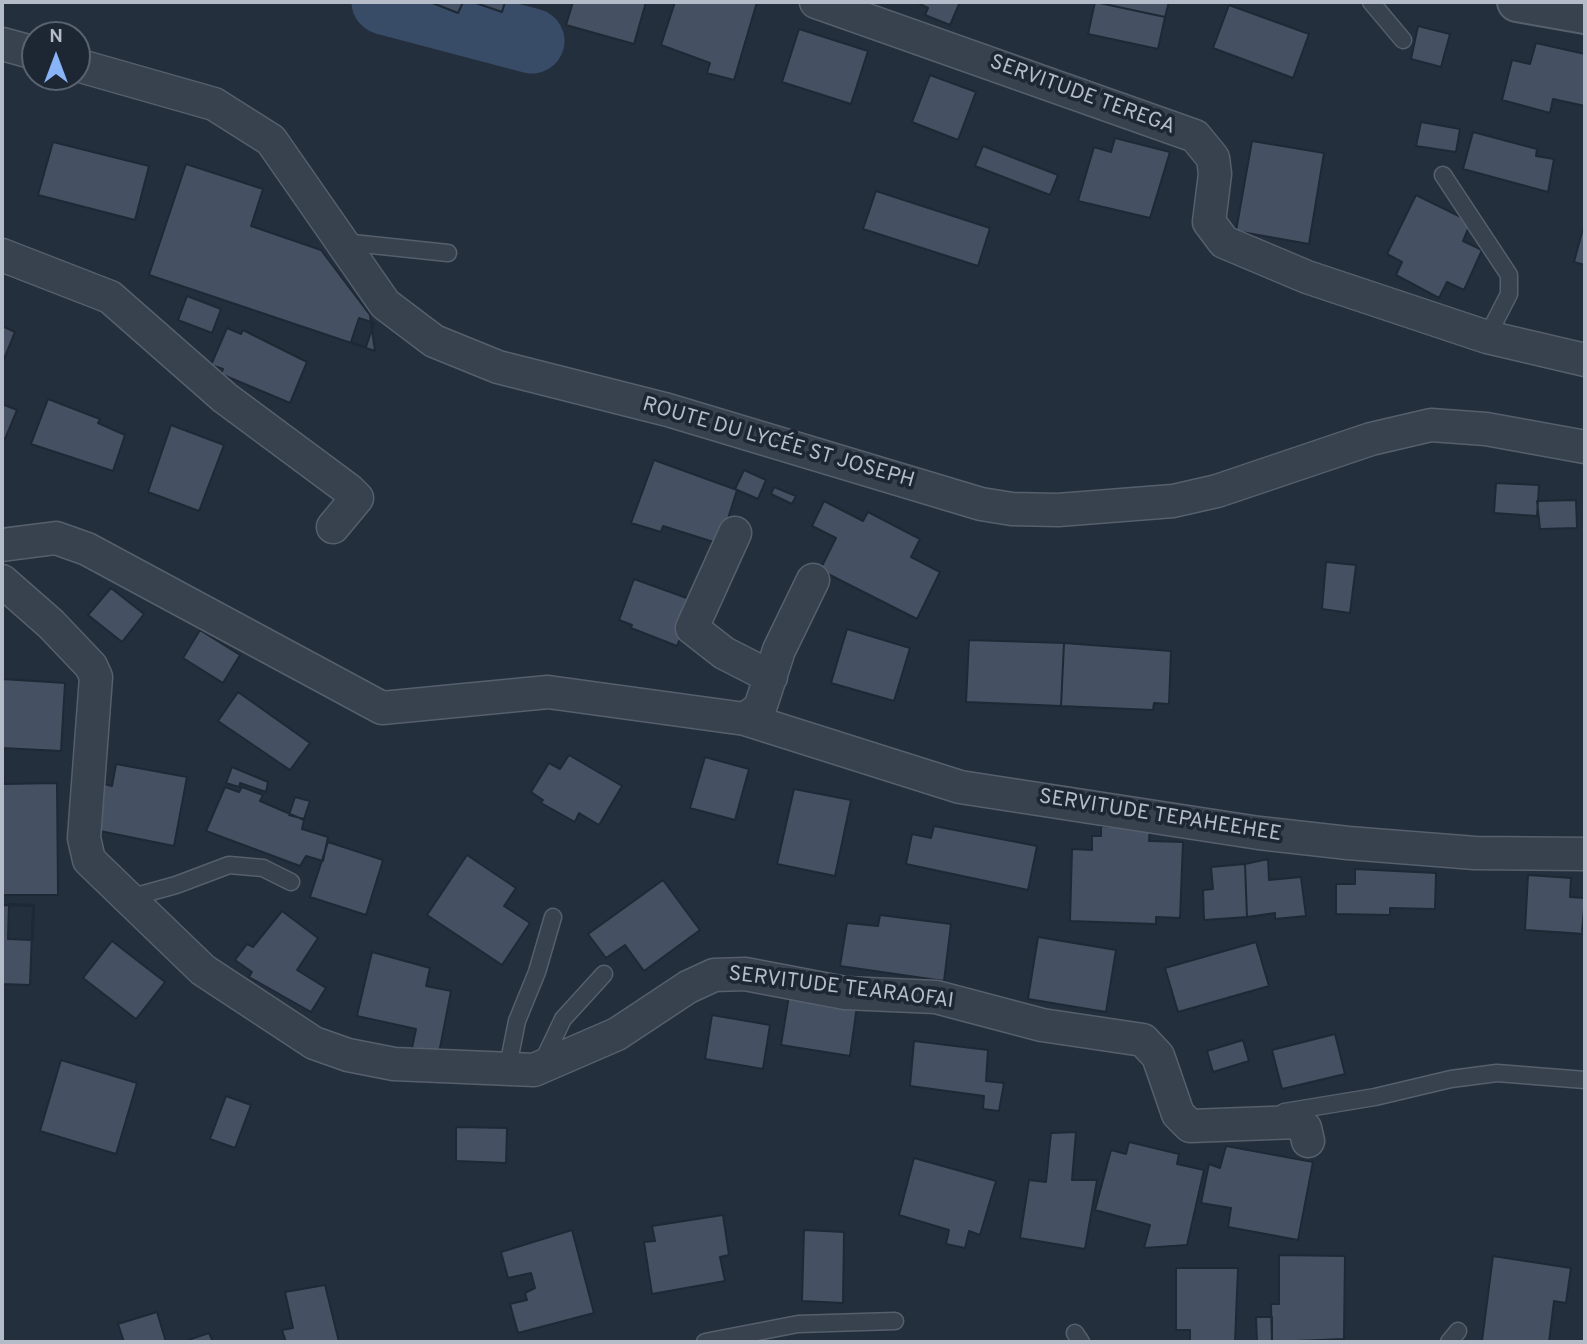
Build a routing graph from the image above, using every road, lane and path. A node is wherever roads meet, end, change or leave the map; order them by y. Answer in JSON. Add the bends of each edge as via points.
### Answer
{"nodes":[{"id":1,"x":816,"y":2,"type":"edge"},
{"id":2,"x":1371,"y":2,"type":"edge"},
{"id":3,"x":1517,"y":2,"type":"edge"},
{"id":4,"x":1585,"y":13,"type":"edge"},
{"id":5,"x":1403,"y":40,"type":"dead end"},
{"id":6,"x":2,"y":44,"type":"edge"},
{"id":7,"x":21,"y":49,"type":"edge"},
{"id":8,"x":91,"y":69,"type":"edge"},
{"id":9,"x":1443,"y":175,"type":"dead end"},
{"id":10,"x":340,"y":242,"type":"junction"},
{"id":11,"x":448,"y":253,"type":"dead end"},
{"id":12,"x":2,"y":255,"type":"edge"},
{"id":13,"x":1487,"y":337,"type":"junction"},
{"id":14,"x":1585,"y":360,"type":"edge"},
{"id":15,"x":1585,"y":447,"type":"edge"},
{"id":16,"x":333,"y":527,"type":"dead end"},
{"id":17,"x":735,"y":533,"type":"dead end"},
{"id":18,"x":2,"y":545,"type":"edge"},
{"id":19,"x":813,"y":580,"type":"dead end"},
{"id":20,"x":2,"y":581,"type":"edge"},
{"id":21,"x":771,"y":677,"type":"junction"},
{"id":22,"x":745,"y":719,"type":"junction"},
{"id":23,"x":1585,"y":854,"type":"edge"},
{"id":24,"x":291,"y":883,"type":"dead end"},
{"id":25,"x":129,"y":898,"type":"junction"},
{"id":26,"x":553,"y":917,"type":"dead end"},
{"id":27,"x":604,"y":974,"type":"dead end"},
{"id":28,"x":540,"y":1066,"type":"junction"},
{"id":29,"x":507,"y":1071,"type":"junction"},
{"id":30,"x":1585,"y":1080,"type":"edge"},
{"id":31,"x":1185,"y":1121,"type":"junction"},
{"id":32,"x":1308,"y":1141,"type":"dead end"},
{"id":33,"x":895,"y":1321,"type":"dead end"},
{"id":34,"x":733,"y":1340,"type":"edge"},
{"id":35,"x":705,"y":1342,"type":"edge"}],
"edges":[{"from":1,"to":13,"type":"street","name":"SERVITUDE TEREGA","via":[[1195,136],[1213,158],[1209,222],[1224,242],[1307,277]]},
{"from":2,"to":5,"type":"lane"},
{"from":3,"to":4,"type":"street"},
{"from":6,"to":7,"type":"street"},
{"from":8,"to":10,"type":"street","name":"ROUTE DU LYCÉE ST JOSEPH","via":[[214,104],[246,122],[271,140]]},
{"from":9,"to":13,"type":"lane","via":[[1508,275],[1509,294]]},
{"from":10,"to":11,"type":"lane"},
{"from":10,"to":15,"type":"street","name":"ROUTE DU LYCÉE ST JOSEPH","via":[[387,305],[411,327],[450,348],[498,367],[668,410],[948,495],[1012,509],[1092,509],[1179,500],[1371,439],[1432,425],[1486,429]]},
{"from":12,"to":16,"type":"street","via":[[110,297],[225,398],[349,490],[357,498]]},
{"from":13,"to":14,"type":"street","name":"SERVITUDE TEREGA"},
{"from":17,"to":21,"type":"street","via":[[692,628],[724,653]]},
{"from":18,"to":22,"type":"street","name":"SERVITUDE TEPAHEEHEE","via":[[56,538],[87,549],[382,708],[548,692]]},
{"from":19,"to":21,"type":"street"},
{"from":20,"to":25,"type":"street","name":"SERVITUDE TEARAOFAI","via":[[51,624],[96,677],[84,838],[89,860]]},
{"from":21,"to":22,"type":"street","via":[[760,708]]},
{"from":22,"to":23,"type":"street","name":"SERVITUDE TEPAHEEHEE","via":[[960,787],[1348,844],[1475,853]]},
{"from":24,"to":25,"type":"lane","via":[[262,868],[229,865]]},
{"from":25,"to":29,"type":"street","name":"SERVITUDE TEARAOFAI","via":[[203,970],[314,1043],[394,1065]]},
{"from":26,"to":29,"type":"lane","via":[[517,1021]]},
{"from":27,"to":28,"type":"lane","via":[[563,1019]]},
{"from":28,"to":29,"type":"street","name":"SERVITUDE TEARAOFAI"},
{"from":28,"to":31,"type":"street","name":"SERVITUDE TEARAOFAI","via":[[617,1034],[714,975],[745,974],[845,993],[936,996],[1042,1026],[1143,1040],[1158,1056],[1178,1114]]},
{"from":30,"to":31,"type":"lane","via":[[1497,1073],[1275,1114],[1192,1124]]},
{"from":31,"to":32,"type":"street","via":[[1189,1126],[1298,1122]]},
{"from":33,"to":34,"type":"lane","via":[[798,1324]]},
{"from":34,"to":35,"type":"lane"}]}
